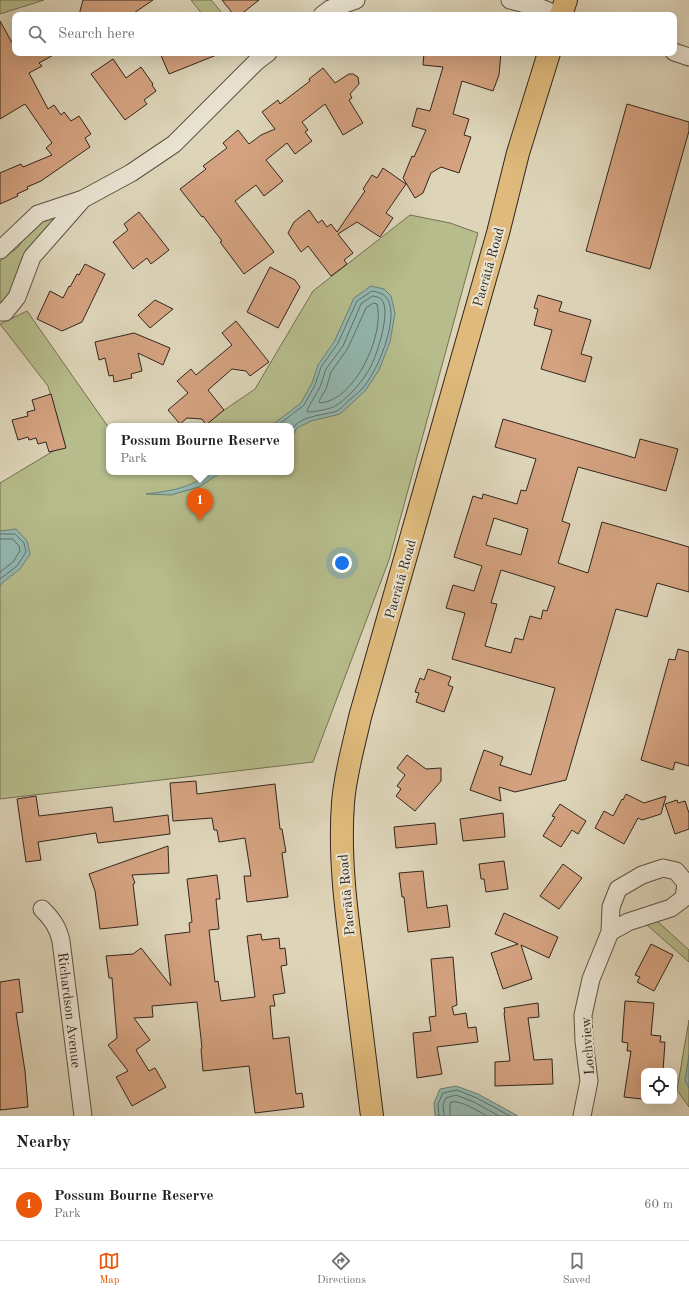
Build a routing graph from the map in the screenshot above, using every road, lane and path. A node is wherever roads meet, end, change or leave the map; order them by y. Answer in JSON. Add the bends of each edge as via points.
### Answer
{"nodes":[{"id":1,"x":356,"y":0,"type":"edge"},
{"id":2,"x":510,"y":0,"type":"edge"},
{"id":3,"x":566,"y":0,"type":"edge"},
{"id":4,"x":326,"y":12,"type":"edge"},
{"id":5,"x":552,"y":12,"type":"edge"},
{"id":6,"x":561,"y":12,"type":"edge"},
{"id":7,"x":677,"y":53,"type":"edge"},
{"id":8,"x":264,"y":56,"type":"edge"},
{"id":9,"x":548,"y":56,"type":"edge"},
{"id":10,"x":689,"y":57,"type":"edge"},
{"id":11,"x":84,"y":199,"type":"junction"},
{"id":12,"x":0,"y":250,"type":"edge"},
{"id":13,"x":0,"y":312,"type":"edge"},
{"id":14,"x":688,"y":883,"type":"edge"},
{"id":15,"x":42,"y":909,"type":"dead end"},
{"id":16,"x":610,"y":932,"type":"junction"},
{"id":17,"x":83,"y":1116,"type":"edge"},
{"id":18,"x":372,"y":1116,"type":"edge"},
{"id":19,"x":582,"y":1116,"type":"edge"}],
"edges":[{"from":1,"to":4,"type":"street"},
{"from":2,"to":5,"type":"street"},
{"from":3,"to":6,"type":"main road"},
{"from":7,"to":10,"type":"street"},
{"from":8,"to":11,"type":"street","via":[[174,144],[131,173]]},
{"from":9,"to":18,"type":"main road","name":"Paerātā Road","via":[[518,153],[498,233],[360,717],[343,801],[343,875]]},
{"from":11,"to":12,"type":"street","via":[[38,214]]},
{"from":11,"to":13,"type":"street","via":[[32,258],[17,297],[5,312]]},
{"from":14,"to":16,"type":"street","name":"Lochview","via":[[684,898],[672,908],[628,922]]},
{"from":14,"to":16,"type":"street","name":"Lochview","via":[[676,871],[663,868],[642,875],[618,889],[610,907]]},
{"from":15,"to":17,"type":"street","name":"Richardson Avenue","via":[[56,926],[61,941]]},
{"from":16,"to":19,"type":"street","name":"Lochview","via":[[591,979],[583,1015],[589,1081]]}]}
